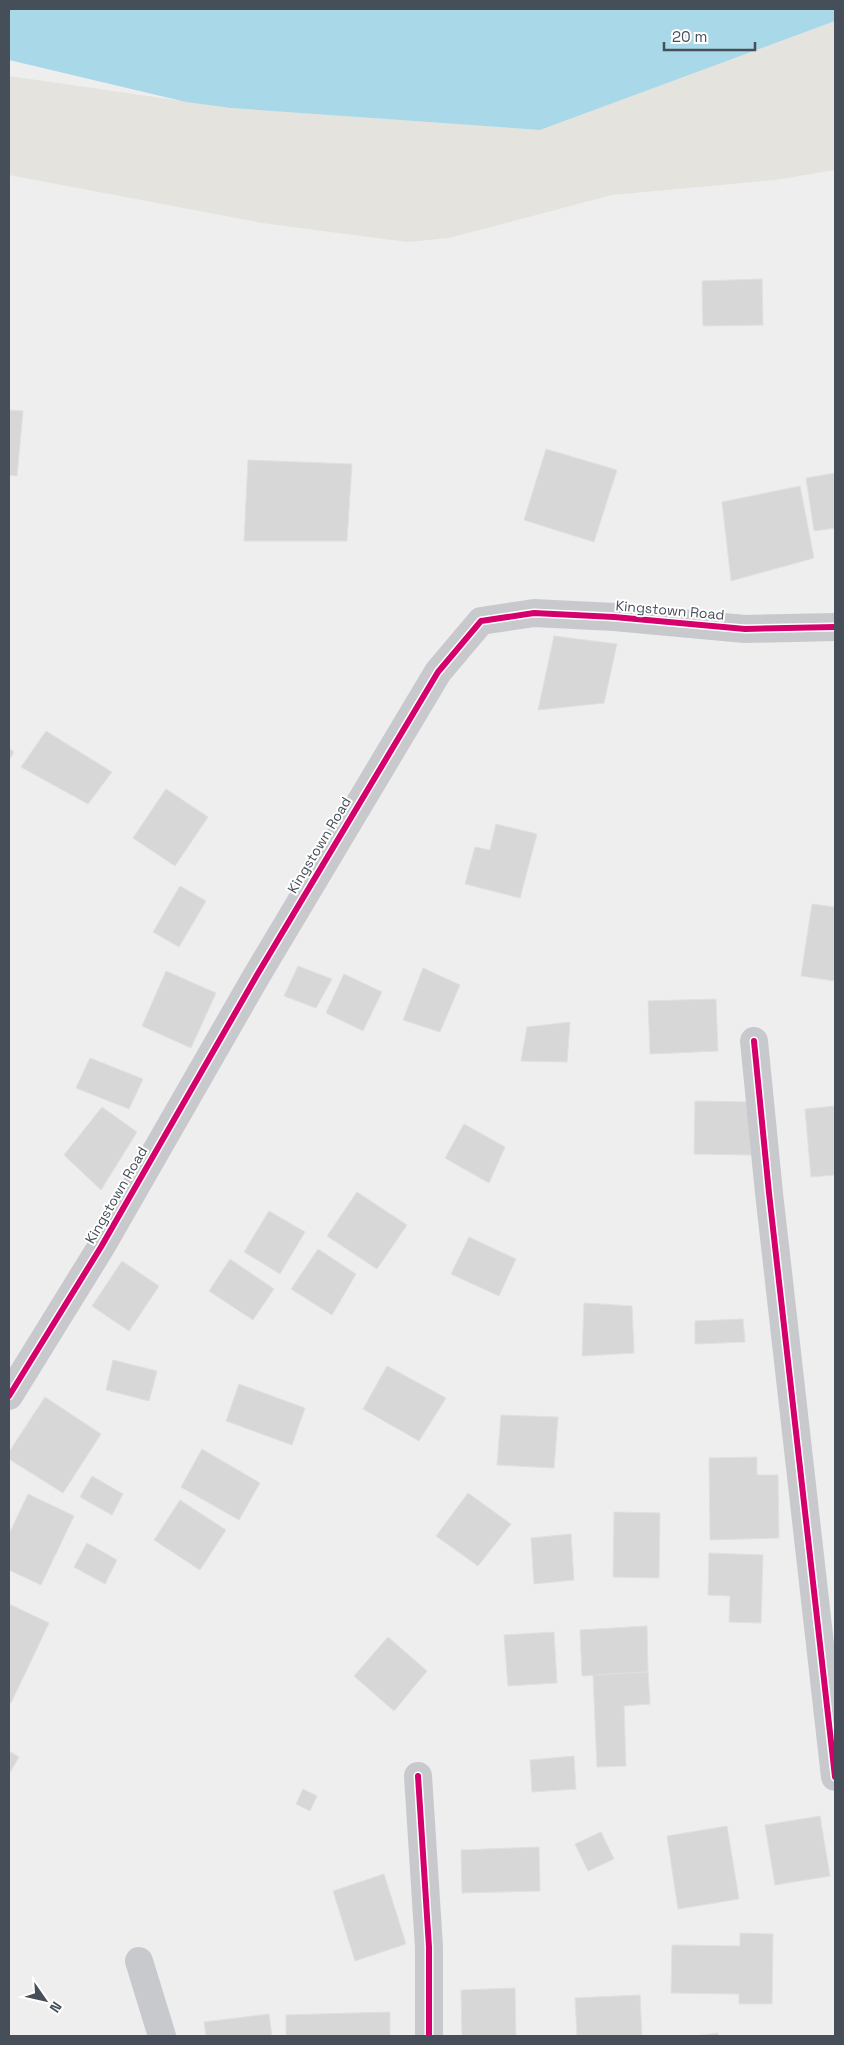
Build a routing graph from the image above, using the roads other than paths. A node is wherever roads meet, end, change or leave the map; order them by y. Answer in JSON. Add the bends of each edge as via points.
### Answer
{"nodes":[{"id":1,"x":835,"y":627,"type":"edge"},
{"id":2,"x":754,"y":1041,"type":"dead end"},
{"id":3,"x":9,"y":1396,"type":"edge"},
{"id":4,"x":418,"y":1776,"type":"dead end"},
{"id":5,"x":835,"y":1777,"type":"edge"},
{"id":6,"x":139,"y":1961,"type":"dead end"},
{"id":7,"x":162,"y":2036,"type":"edge"},
{"id":8,"x":429,"y":2036,"type":"edge"}],
"edges":[{"from":1,"to":3,"type":"street","name":"Kingstown Road","via":[[745,629],[534,612],[481,621],[433,680],[257,975],[101,1247]]},
{"from":2,"to":5,"type":"street"},
{"from":4,"to":8,"type":"street","via":[[429,1947]]},
{"from":6,"to":7,"type":"street"}]}
